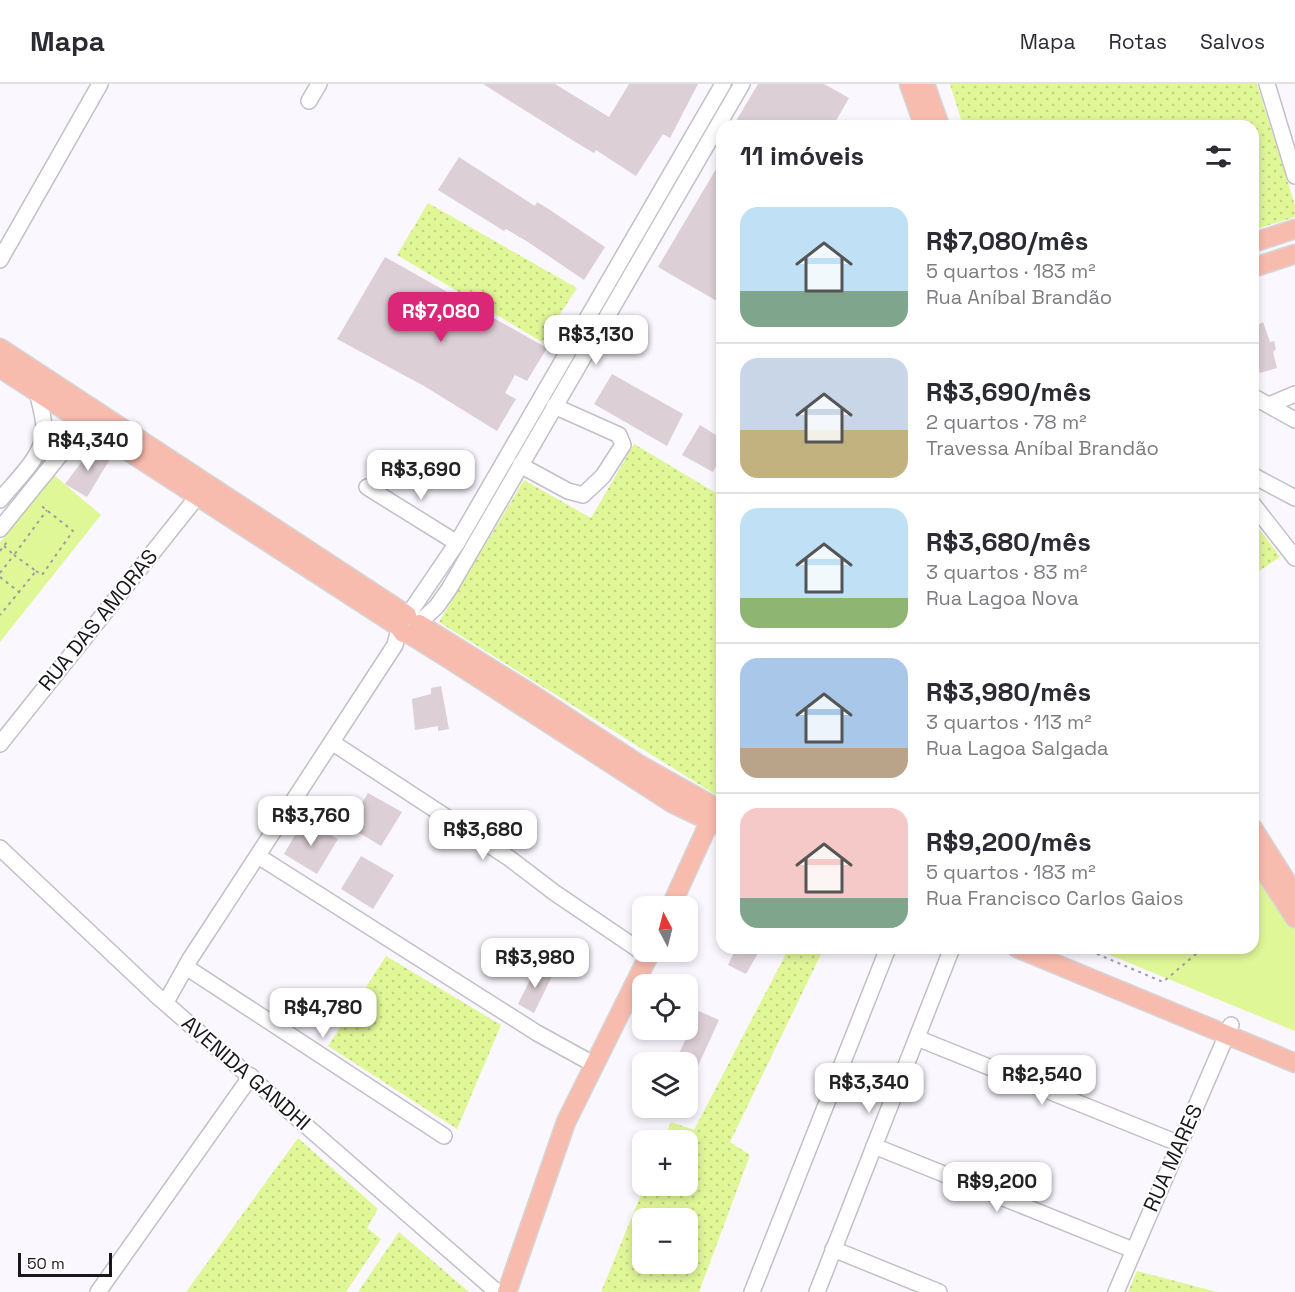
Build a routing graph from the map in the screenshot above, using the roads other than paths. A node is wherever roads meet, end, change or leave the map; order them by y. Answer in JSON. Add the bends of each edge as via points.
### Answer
{"nodes":[{"id":1,"x":100,"y":84,"type":"edge"},
{"id":2,"x":319,"y":84,"type":"edge"},
{"id":3,"x":723,"y":84,"type":"edge"},
{"id":4,"x":742,"y":84,"type":"edge"},
{"id":5,"x":909,"y":84,"type":"edge"},
{"id":6,"x":925,"y":84,"type":"edge"},
{"id":7,"x":1267,"y":84,"type":"edge"},
{"id":8,"x":309,"y":101,"type":"dead end"},
{"id":9,"x":721,"y":120,"type":"edge"},
{"id":10,"x":922,"y":120,"type":"edge"},
{"id":11,"x":938,"y":120,"type":"edge"},
{"id":12,"x":716,"y":128,"type":"edge"},
{"id":13,"x":1295,"y":174,"type":"edge"},
{"id":14,"x":642,"y":221,"type":"junction"},
{"id":15,"x":1295,"y":229,"type":"edge"},
{"id":16,"x":656,"y":230,"type":"junction"},
{"id":17,"x":1259,"y":241,"type":"edge"},
{"id":18,"x":1295,"y":254,"type":"edge"},
{"id":19,"x":0,"y":260,"type":"edge"},
{"id":20,"x":1259,"y":266,"type":"edge"},
{"id":21,"x":0,"y":348,"type":"edge"},
{"id":22,"x":0,"y":368,"type":"edge"},
{"id":23,"x":37,"y":392,"type":"junction"},
{"id":24,"x":1295,"y":394,"type":"edge"},
{"id":25,"x":1259,"y":400,"type":"edge"},
{"id":26,"x":1269,"y":405,"type":"junction"},
{"id":27,"x":554,"y":406,"type":"junction"},
{"id":28,"x":1295,"y":420,"type":"edge"},
{"id":29,"x":86,"y":423,"type":"junction"},
{"id":30,"x":520,"y":465,"type":"junction"},
{"id":31,"x":1259,"y":478,"type":"edge"},
{"id":32,"x":367,"y":487,"type":"dead end"},
{"id":33,"x":197,"y":497,"type":"junction"},
{"id":34,"x":1295,"y":498,"type":"edge"},
{"id":35,"x":0,"y":500,"type":"edge"},
{"id":36,"x":1259,"y":511,"type":"edge"},
{"id":37,"x":5,"y":533,"type":"edge"},
{"id":38,"x":457,"y":543,"type":"junction"},
{"id":39,"x":1295,"y":558,"type":"edge"},
{"id":40,"x":407,"y":627,"type":"junction"},
{"id":41,"x":333,"y":743,"type":"junction"},
{"id":42,"x":0,"y":744,"type":"edge"},
{"id":43,"x":716,"y":816,"type":"edge"},
{"id":44,"x":716,"y":819,"type":"edge"},
{"id":45,"x":1259,"y":838,"type":"edge"},
{"id":46,"x":0,"y":848,"type":"edge"},
{"id":47,"x":258,"y":856,"type":"junction"},
{"id":48,"x":1259,"y":863,"type":"edge"},
{"id":49,"x":1294,"y":891,"type":"edge"},
{"id":50,"x":676,"y":896,"type":"edge"},
{"id":51,"x":1295,"y":918,"type":"edge"},
{"id":52,"x":632,"y":942,"type":"edge"},
{"id":53,"x":886,"y":954,"type":"edge"},
{"id":54,"x":950,"y":954,"type":"edge"},
{"id":55,"x":1033,"y":954,"type":"edge"},
{"id":56,"x":1058,"y":954,"type":"edge"},
{"id":57,"x":645,"y":962,"type":"edge"},
{"id":58,"x":186,"y":967,"type":"junction"},
{"id":59,"x":166,"y":1002,"type":"junction"},
{"id":60,"x":1229,"y":1030,"type":"junction"},
{"id":61,"x":917,"y":1038,"type":"junction"},
{"id":62,"x":1295,"y":1050,"type":"edge"},
{"id":63,"x":1295,"y":1063,"type":"edge"},
{"id":64,"x":595,"y":1065,"type":"junction"},
{"id":65,"x":251,"y":1076,"type":"junction"},
{"id":66,"x":444,"y":1136,"type":"dead end"},
{"id":67,"x":1180,"y":1144,"type":"junction"},
{"id":68,"x":874,"y":1146,"type":"junction"},
{"id":69,"x":833,"y":1249,"type":"junction"},
{"id":70,"x":1132,"y":1250,"type":"junction"},
{"id":71,"x":98,"y":1292,"type":"edge"},
{"id":72,"x":497,"y":1292,"type":"edge"},
{"id":73,"x":507,"y":1292,"type":"edge"},
{"id":74,"x":752,"y":1292,"type":"edge"},
{"id":75,"x":817,"y":1292,"type":"edge"},
{"id":76,"x":939,"y":1292,"type":"edge"},
{"id":77,"x":1116,"y":1292,"type":"edge"}],
"edges":[{"from":1,"to":19,"type":"street"},
{"from":2,"to":8,"type":"street"},
{"from":3,"to":14,"type":"street"},
{"from":4,"to":9,"type":"street"},
{"from":5,"to":10,"type":"main road"},
{"from":6,"to":11,"type":"main road"},
{"from":7,"to":13,"type":"street"},
{"from":12,"to":16,"type":"street"},
{"from":14,"to":16,"type":"street"},
{"from":14,"to":38,"type":"street"},
{"from":15,"to":17,"type":"main road"},
{"from":16,"to":27,"type":"street"},
{"from":18,"to":20,"type":"main road"},
{"from":21,"to":40,"type":"main road"},
{"from":22,"to":23,"type":"main road"},
{"from":23,"to":29,"type":"main road"},
{"from":23,"to":35,"type":"street","via":[[43,442]]},
{"from":24,"to":26,"type":"street"},
{"from":25,"to":26,"type":"street"},
{"from":26,"to":28,"type":"street"},
{"from":27,"to":30,"type":"street"},
{"from":27,"to":30,"type":"street","via":[[619,435],[623,446],[603,476],[583,495]]},
{"from":29,"to":33,"type":"main road"},
{"from":29,"to":37,"type":"street"},
{"from":30,"to":40,"type":"street","via":[[437,606]]},
{"from":31,"to":34,"type":"street"},
{"from":32,"to":38,"type":"street"},
{"from":33,"to":40,"type":"main road"},
{"from":33,"to":42,"type":"street","name":"RUA DAS AMORAS"},
{"from":36,"to":39,"type":"street"},
{"from":38,"to":40,"type":"street"},
{"from":40,"to":41,"type":"street"},
{"from":40,"to":43,"type":"main road","via":[[540,699]]},
{"from":41,"to":47,"type":"street"},
{"from":41,"to":52,"type":"street"},
{"from":44,"to":50,"type":"main road"},
{"from":45,"to":49,"type":"main road"},
{"from":46,"to":59,"type":"street","name":"AVENIDA GANDHI"},
{"from":47,"to":58,"type":"street"},
{"from":47,"to":64,"type":"street","via":[[537,1033]]},
{"from":48,"to":51,"type":"main road"},
{"from":53,"to":74,"type":"street"},
{"from":54,"to":61,"type":"street"},
{"from":55,"to":60,"type":"main road"},
{"from":56,"to":60,"type":"main road"},
{"from":57,"to":64,"type":"main road"},
{"from":58,"to":59,"type":"street"},
{"from":58,"to":66,"type":"street"},
{"from":59,"to":65,"type":"street","name":"AVENIDA GANDHI"},
{"from":60,"to":62,"type":"main road"},
{"from":60,"to":63,"type":"main road"},
{"from":60,"to":67,"type":"street","name":"RUA MARES"},
{"from":61,"to":67,"type":"street"},
{"from":61,"to":68,"type":"street"},
{"from":64,"to":73,"type":"main road","via":[[566,1122]]},
{"from":65,"to":71,"type":"street"},
{"from":65,"to":72,"type":"street","name":"AVENIDA GANDHI"},
{"from":67,"to":70,"type":"street","name":"RUA MARES"},
{"from":68,"to":69,"type":"street"},
{"from":68,"to":70,"type":"street"},
{"from":69,"to":75,"type":"street"},
{"from":69,"to":76,"type":"street"},
{"from":70,"to":77,"type":"street","name":"RUA MARES"}]}
